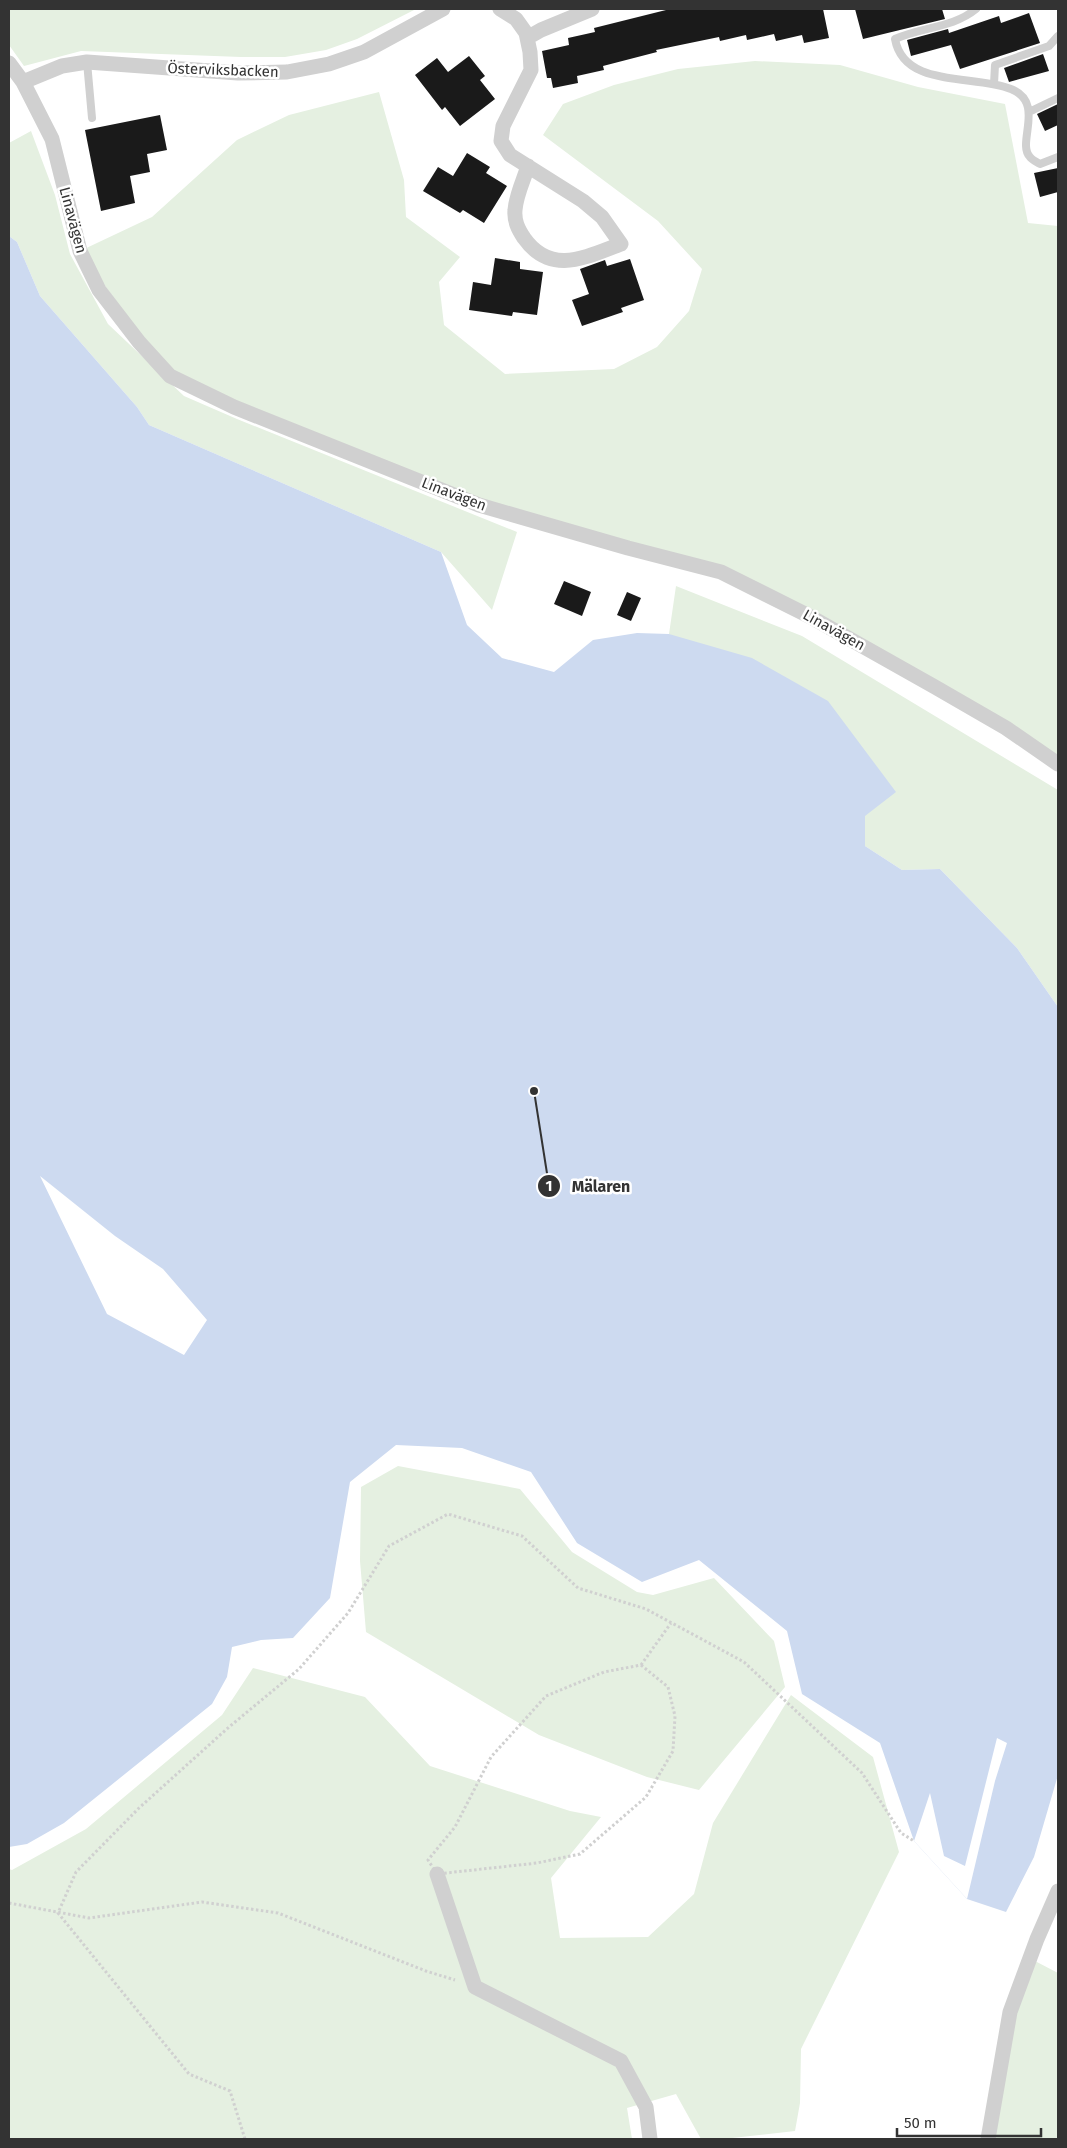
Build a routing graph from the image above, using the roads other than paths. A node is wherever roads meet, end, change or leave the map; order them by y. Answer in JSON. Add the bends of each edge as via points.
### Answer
{"nodes":[{"id":1,"x":443,"y":9,"type":"edge"},
{"id":2,"x":500,"y":9,"type":"edge"},
{"id":3,"x":592,"y":9,"type":"edge"},
{"id":4,"x":976,"y":9,"type":"edge"},
{"id":5,"x":1058,"y":36,"type":"edge"},
{"id":6,"x":527,"y":38,"type":"junction"},
{"id":7,"x":86,"y":62,"type":"junction"},
{"id":8,"x":9,"y":63,"type":"edge"},
{"id":9,"x":22,"y":82,"type":"junction"},
{"id":10,"x":994,"y":84,"type":"junction"},
{"id":11,"x":1058,"y":98,"type":"edge"},
{"id":12,"x":1029,"y":112,"type":"junction"},
{"id":13,"x":92,"y":118,"type":"dead end"},
{"id":14,"x":1058,"y":157,"type":"edge"},
{"id":15,"x":528,"y":166,"type":"junction"},
{"id":16,"x":1058,"y":764,"type":"edge"},
{"id":17,"x":437,"y":1874,"type":"road end"},
{"id":18,"x":1058,"y":1891,"type":"edge"},
{"id":19,"x":650,"y":2139,"type":"edge"},
{"id":20,"x":988,"y":2139,"type":"edge"}],
"edges":[{"from":1,"to":7,"type":"street","name":"Österviksbacken","via":[[364,52],[329,64],[287,72],[238,73]]},
{"from":2,"to":6,"type":"street","via":[[516,19]]},
{"from":3,"to":6,"type":"street"},
{"from":4,"to":10,"type":"lane","via":[[943,26],[895,39],[898,53],[914,68],[950,80]]},
{"from":5,"to":10,"type":"lane","via":[[1050,46],[995,65]]},
{"from":6,"to":15,"type":"street","via":[[531,70],[504,126],[502,140],[510,155]]},
{"from":7,"to":9,"type":"street","name":"Österviksbacken","via":[[62,66]]},
{"from":7,"to":13,"type":"lane"},
{"from":8,"to":9,"type":"street","name":"Linavägen"},
{"from":9,"to":16,"type":"street","name":"Linavägen","via":[[52,139],[80,251],[99,290],[138,342],[170,376],[234,406],[478,505],[721,572],[809,616],[935,687],[1006,728]]},
{"from":10,"to":12,"type":"lane","via":[[1012,89],[1024,100]]},
{"from":11,"to":12,"type":"lane"},
{"from":12,"to":14,"type":"lane","via":[[1026,145],[1029,156],[1040,164]]},
{"from":15,"to":15,"type":"street","via":[[602,217],[620,244],[577,260],[557,261],[539,253],[516,226],[515,210]]},
{"from":17,"to":19,"type":"street","via":[[475,1986],[621,2061],[646,2107]]},
{"from":18,"to":20,"type":"street","via":[[1010,2012]]}]}
